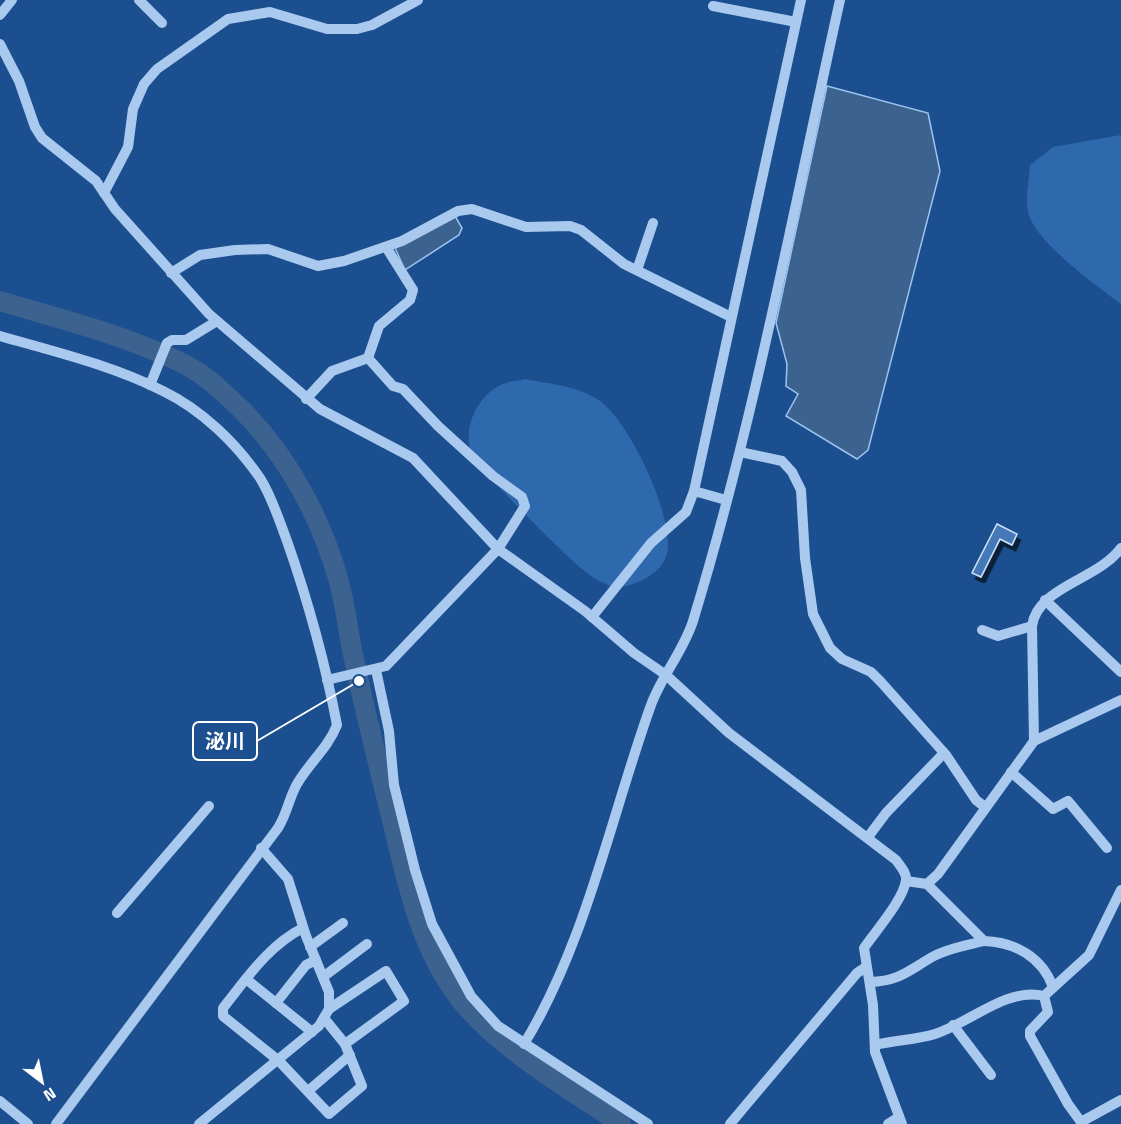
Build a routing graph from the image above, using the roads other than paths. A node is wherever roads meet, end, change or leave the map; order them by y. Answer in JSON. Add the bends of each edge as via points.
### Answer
{"nodes":[{"id":1,"x":12,"y":0,"type":"edge"},
{"id":2,"x":139,"y":0,"type":"edge"},
{"id":3,"x":418,"y":0,"type":"edge"},
{"id":4,"x":801,"y":0,"type":"edge"},
{"id":5,"x":840,"y":0,"type":"edge"},
{"id":6,"x":713,"y":6,"type":"dead end"},
{"id":7,"x":0,"y":15,"type":"edge"},
{"id":8,"x":796,"y":22,"type":"junction"},
{"id":9,"x":162,"y":23,"type":"dead end"},
{"id":10,"x":0,"y":44,"type":"edge"},
{"id":11,"x":104,"y":193,"type":"junction"},
{"id":12,"x":653,"y":223,"type":"dead end"},
{"id":13,"x":386,"y":247,"type":"junction"},
{"id":14,"x":637,"y":270,"type":"junction"},
{"id":15,"x":171,"y":273,"type":"junction"},
{"id":16,"x":731,"y":317,"type":"junction"},
{"id":17,"x":217,"y":321,"type":"junction"},
{"id":18,"x":0,"y":336,"type":"edge"},
{"id":19,"x":368,"y":358,"type":"junction"},
{"id":20,"x":150,"y":385,"type":"junction"},
{"id":21,"x":306,"y":399,"type":"junction"},
{"id":22,"x":740,"y":452,"type":"junction"},
{"id":23,"x":694,"y":491,"type":"junction"},
{"id":24,"x":726,"y":500,"type":"junction"},
{"id":25,"x":1121,"y":548,"type":"edge"},
{"id":26,"x":498,"y":549,"type":"junction"},
{"id":27,"x":1045,"y":600,"type":"junction"},
{"id":28,"x":592,"y":617,"type":"junction"},
{"id":29,"x":1032,"y":626,"type":"junction"},
{"id":30,"x":982,"y":630,"type":"dead end"},
{"id":31,"x":372,"y":670,"type":"junction"},
{"id":32,"x":1121,"y":672,"type":"edge"},
{"id":33,"x":666,"y":675,"type":"junction"},
{"id":34,"x":331,"y":679,"type":"junction"},
{"id":35,"x":1121,"y":700,"type":"edge"},
{"id":36,"x":1035,"y":741,"type":"junction"},
{"id":37,"x":944,"y":753,"type":"junction"},
{"id":38,"x":1011,"y":772,"type":"junction"},
{"id":39,"x":209,"y":806,"type":"dead end"},
{"id":40,"x":985,"y":807,"type":"junction"},
{"id":41,"x":868,"y":837,"type":"junction"},
{"id":42,"x":261,"y":848,"type":"junction"},
{"id":43,"x":1107,"y":848,"type":"dead end"},
{"id":44,"x":906,"y":881,"type":"junction"},
{"id":45,"x":927,"y":884,"type":"junction"},
{"id":46,"x":1121,"y":890,"type":"edge"},
{"id":47,"x":117,"y":914,"type":"dead end"},
{"id":48,"x":343,"y":923,"type":"dead end"},
{"id":49,"x":303,"y":928,"type":"junction"},
{"id":50,"x":984,"y":941,"type":"junction"},
{"id":51,"x":367,"y":944,"type":"dead end"},
{"id":52,"x":310,"y":947,"type":"junction"},
{"id":53,"x":316,"y":960,"type":"junction"},
{"id":54,"x":866,"y":967,"type":"junction"},
{"id":55,"x":323,"y":977,"type":"junction"},
{"id":56,"x":246,"y":979,"type":"junction"},
{"id":57,"x":870,"y":982,"type":"junction"},
{"id":58,"x":1053,"y":987,"type":"junction"},
{"id":59,"x":1044,"y":996,"type":"junction"},
{"id":60,"x":276,"y":1003,"type":"junction"},
{"id":61,"x":326,"y":1014,"type":"junction"},
{"id":62,"x":953,"y":1025,"type":"junction"},
{"id":63,"x":312,"y":1032,"type":"junction"},
{"id":64,"x":524,"y":1044,"type":"junction"},
{"id":65,"x":875,"y":1045,"type":"junction"},
{"id":66,"x":348,"y":1049,"type":"junction"},
{"id":67,"x":279,"y":1061,"type":"junction"},
{"id":68,"x":992,"y":1076,"type":"dead end"},
{"id":69,"x":308,"y":1091,"type":"junction"},
{"id":70,"x":1121,"y":1100,"type":"edge"},
{"id":71,"x":2,"y":1107,"type":"edge"},
{"id":72,"x":900,"y":1120,"type":"edge"},
{"id":73,"x":206,"y":1122,"type":"edge"},
{"id":74,"x":28,"y":1124,"type":"edge"},
{"id":75,"x":56,"y":1124,"type":"edge"},
{"id":76,"x":648,"y":1124,"type":"edge"},
{"id":77,"x":730,"y":1124,"type":"edge"},
{"id":78,"x":888,"y":1124,"type":"edge"}],
"edges":[{"from":1,"to":7,"type":"street"},
{"from":2,"to":9,"type":"street"},
{"from":3,"to":11,"type":"street","via":[[357,29],[327,29],[270,12],[228,19],[157,69],[144,84],[133,109],[128,147]]},
{"from":4,"to":8,"type":"street"},
{"from":5,"to":22,"type":"street"},
{"from":6,"to":8,"type":"street"},
{"from":8,"to":16,"type":"street"},
{"from":10,"to":11,"type":"street","via":[[39,134],[96,181]]},
{"from":11,"to":15,"type":"street"},
{"from":12,"to":14,"type":"street"},
{"from":13,"to":14,"type":"street","via":[[442,218],[472,209],[526,227],[576,228]]},
{"from":13,"to":15,"type":"street","via":[[318,266],[268,249],[235,250],[200,255]]},
{"from":13,"to":19,"type":"street","via":[[412,290],[410,300],[379,326]]},
{"from":14,"to":16,"type":"street"},
{"from":15,"to":17,"type":"street"},
{"from":16,"to":23,"type":"street"},
{"from":17,"to":20,"type":"street","via":[[186,340],[167,344]]},
{"from":17,"to":21,"type":"street"},
{"from":18,"to":20,"type":"street","via":[[100,364]]},
{"from":19,"to":21,"type":"street","via":[[332,371]]},
{"from":19,"to":26,"type":"street","via":[[393,386],[403,389],[493,476],[522,497],[522,514]]},
{"from":20,"to":34,"type":"street","via":[[211,422],[261,480],[306,595]]},
{"from":21,"to":26,"type":"street","via":[[413,458]]},
{"from":22,"to":24,"type":"street"},
{"from":22,"to":37,"type":"street","via":[[782,461],[801,490],[813,614],[830,648],[842,659],[871,672]]},
{"from":23,"to":24,"type":"street"},
{"from":23,"to":28,"type":"street","via":[[686,512],[651,543]]},
{"from":24,"to":33,"type":"street","via":[[687,638]]},
{"from":25,"to":27,"type":"street","via":[[1101,568]]},
{"from":26,"to":28,"type":"street"},
{"from":26,"to":31,"type":"street","via":[[386,666]]},
{"from":27,"to":29,"type":"street"},
{"from":27,"to":32,"type":"street"},
{"from":28,"to":33,"type":"street"},
{"from":29,"to":30,"type":"street","via":[[998,636]]},
{"from":29,"to":36,"type":"street"},
{"from":31,"to":34,"type":"street"},
{"from":31,"to":64,"type":"street","via":[[389,731],[397,797],[432,924],[471,996],[498,1026]]},
{"from":33,"to":41,"type":"street","via":[[729,733]]},
{"from":33,"to":64,"type":"street","via":[[651,705],[556,987]]},
{"from":34,"to":42,"type":"street","via":[[337,725],[333,736],[305,771],[286,814]]},
{"from":35,"to":36,"type":"street"},
{"from":36,"to":38,"type":"street"},
{"from":37,"to":40,"type":"street"},
{"from":37,"to":41,"type":"street"},
{"from":38,"to":40,"type":"street"},
{"from":38,"to":43,"type":"street","via":[[1053,809],[1068,801]]},
{"from":39,"to":47,"type":"street"},
{"from":40,"to":45,"type":"street"},
{"from":41,"to":44,"type":"street","via":[[896,860]]},
{"from":42,"to":49,"type":"street","via":[[288,879]]},
{"from":42,"to":75,"type":"street"},
{"from":44,"to":45,"type":"street"},
{"from":44,"to":54,"type":"street","via":[[864,948]]},
{"from":45,"to":50,"type":"street"},
{"from":46,"to":58,"type":"street","via":[[1089,955]]},
{"from":48,"to":52,"type":"street"},
{"from":49,"to":52,"type":"street"},
{"from":49,"to":56,"type":"street","via":[[285,937]]},
{"from":50,"to":57,"type":"street","via":[[940,953],[898,978]]},
{"from":50,"to":58,"type":"street","via":[[1003,942],[1032,955]]},
{"from":51,"to":55,"type":"street"},
{"from":52,"to":53,"type":"street"},
{"from":53,"to":55,"type":"street"},
{"from":53,"to":60,"type":"street","via":[[306,965]]},
{"from":54,"to":57,"type":"street"},
{"from":54,"to":77,"type":"street"},
{"from":55,"to":61,"type":"street","via":[[329,992]]},
{"from":56,"to":60,"type":"street"},
{"from":56,"to":67,"type":"street","via":[[223,1008],[223,1016]]},
{"from":57,"to":65,"type":"street"},
{"from":58,"to":59,"type":"street"},
{"from":59,"to":62,"type":"street","via":[[1017,996]]},
{"from":59,"to":70,"type":"street","via":[[1048,1012],[1030,1036],[1081,1122]]},
{"from":60,"to":63,"type":"street"},
{"from":61,"to":63,"type":"street"},
{"from":61,"to":66,"type":"street"},
{"from":61,"to":66,"type":"street","via":[[386,971],[404,1001]]},
{"from":62,"to":65,"type":"street","via":[[935,1034]]},
{"from":62,"to":68,"type":"street"},
{"from":63,"to":67,"type":"street"},
{"from":64,"to":76,"type":"street"},
{"from":65,"to":72,"type":"street"},
{"from":66,"to":69,"type":"street"},
{"from":66,"to":69,"type":"street","via":[[362,1086],[329,1114]]},
{"from":67,"to":69,"type":"street"},
{"from":67,"to":73,"type":"street"},
{"from":71,"to":74,"type":"street"},
{"from":72,"to":78,"type":"street"}]}
